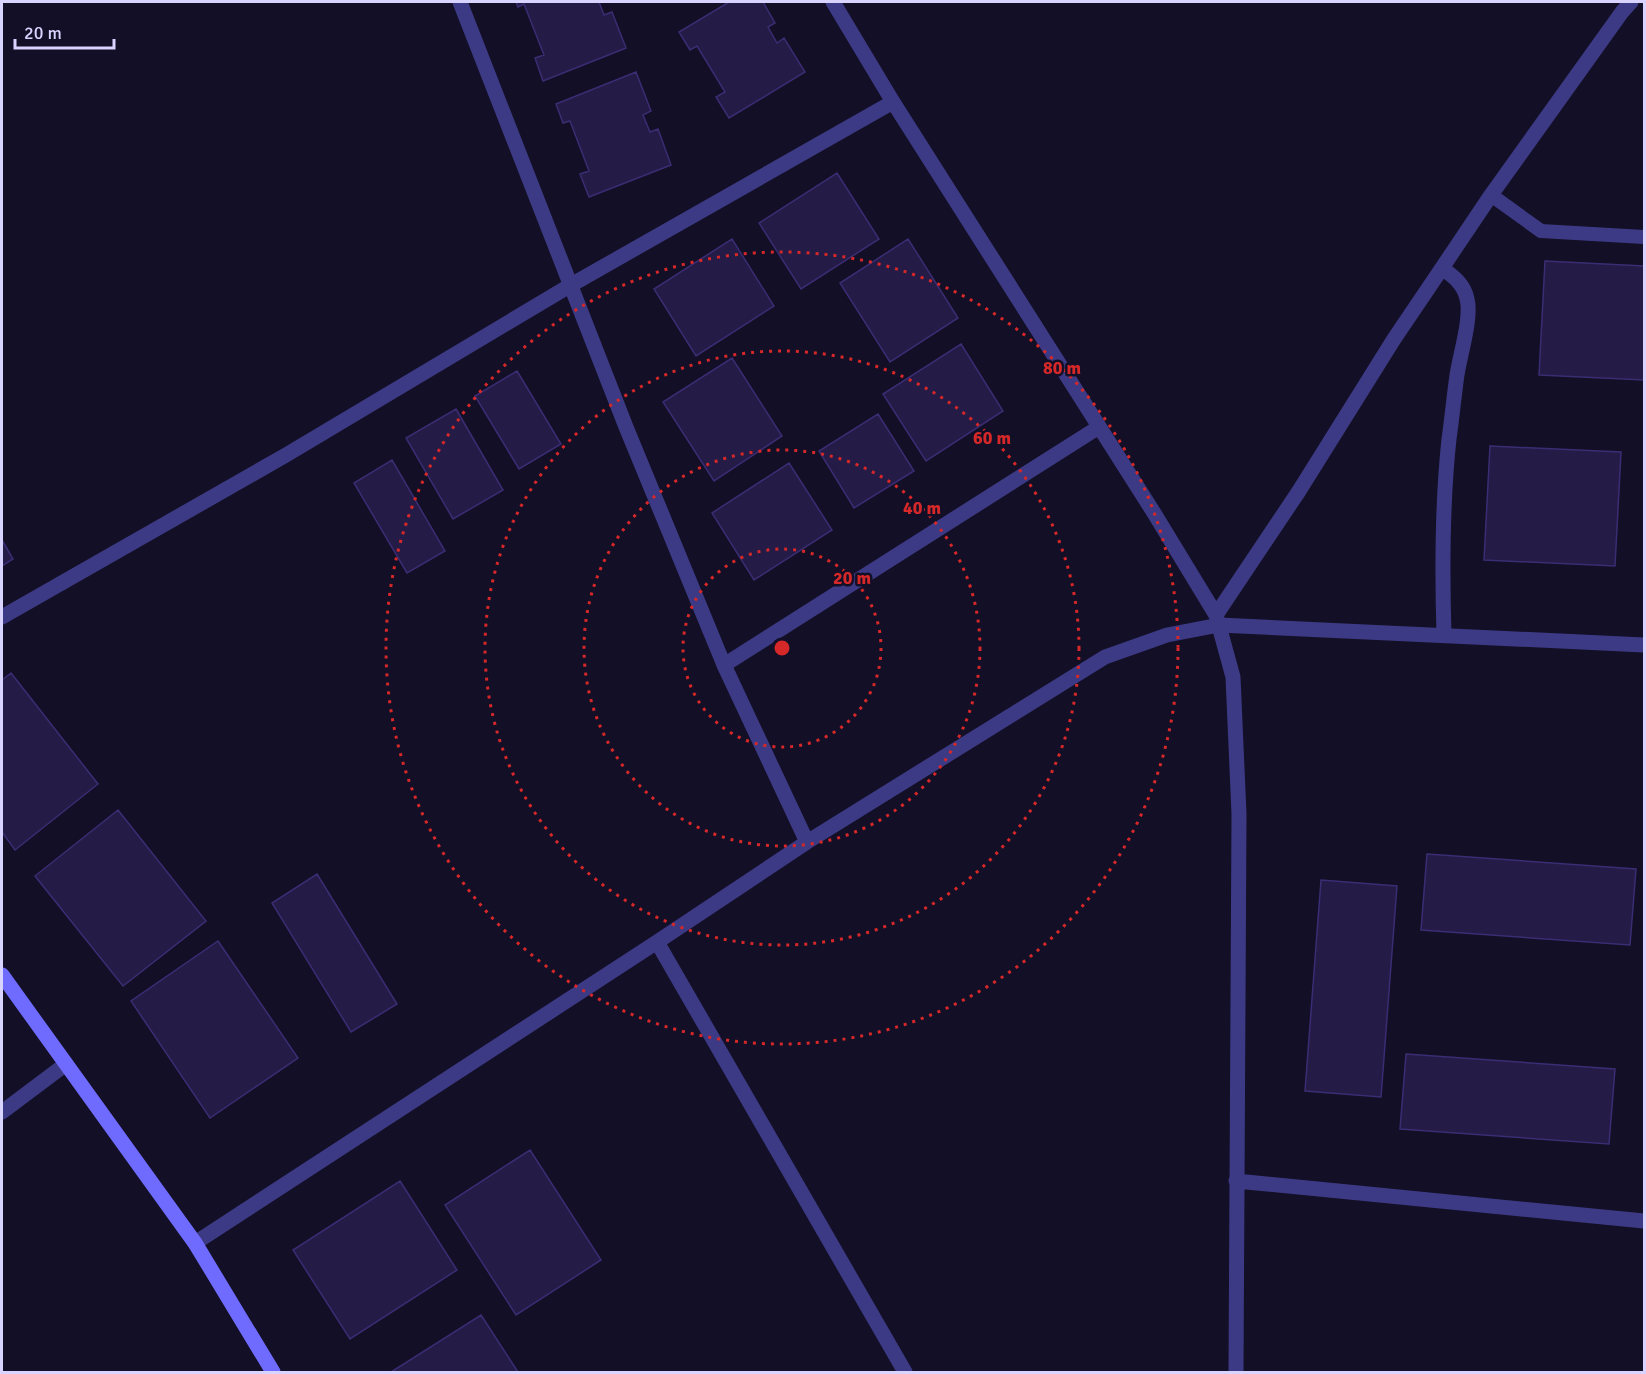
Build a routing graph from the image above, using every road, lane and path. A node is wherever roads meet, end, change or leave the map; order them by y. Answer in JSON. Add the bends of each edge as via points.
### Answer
{"nodes":[{"id":1,"x":460,"y":2,"type":"edge"},
{"id":2,"x":833,"y":2,"type":"edge"},
{"id":3,"x":1631,"y":2,"type":"edge"},
{"id":4,"x":893,"y":102,"type":"junction"},
{"id":5,"x":1491,"y":195,"type":"junction"},
{"id":6,"x":1644,"y":237,"type":"edge"},
{"id":7,"x":1442,"y":268,"type":"junction"},
{"id":8,"x":571,"y":285,"type":"junction"},
{"id":9,"x":1100,"y":427,"type":"junction"},
{"id":10,"x":2,"y":617,"type":"edge"},
{"id":11,"x":1217,"y":620,"type":"junction"},
{"id":12,"x":1444,"y":635,"type":"junction"},
{"id":13,"x":1644,"y":645,"type":"edge"},
{"id":14,"x":724,"y":666,"type":"junction"},
{"id":15,"x":807,"y":842,"type":"junction"},
{"id":16,"x":657,"y":942,"type":"junction"},
{"id":17,"x":2,"y":975,"type":"edge"},
{"id":18,"x":66,"y":1064,"type":"junction"},
{"id":19,"x":2,"y":1112,"type":"edge"},
{"id":20,"x":1236,"y":1181,"type":"junction"},
{"id":21,"x":1644,"y":1221,"type":"edge"},
{"id":22,"x":195,"y":1243,"type":"junction"},
{"id":23,"x":273,"y":1372,"type":"edge"},
{"id":24,"x":905,"y":1372,"type":"edge"},
{"id":25,"x":1236,"y":1372,"type":"edge"}],
"edges":[{"from":1,"to":8,"type":"street"},
{"from":2,"to":4,"type":"street"},
{"from":3,"to":5,"type":"street"},
{"from":4,"to":8,"type":"street"},
{"from":4,"to":9,"type":"street"},
{"from":5,"to":6,"type":"lane","via":[[1541,231]]},
{"from":5,"to":7,"type":"street"},
{"from":7,"to":11,"type":"street"},
{"from":7,"to":12,"type":"street","via":[[1462,287],[1469,311],[1444,495]]},
{"from":8,"to":10,"type":"street","via":[[286,455]]},
{"from":8,"to":14,"type":"street"},
{"from":9,"to":11,"type":"street"},
{"from":9,"to":14,"type":"street"},
{"from":11,"to":12,"type":"street"},
{"from":11,"to":15,"type":"street","via":[[1105,657]]},
{"from":11,"to":20,"type":"street","via":[[1233,677],[1239,814]]},
{"from":12,"to":13,"type":"street"},
{"from":14,"to":15,"type":"street"},
{"from":15,"to":16,"type":"street"},
{"from":16,"to":22,"type":"street"},
{"from":16,"to":24,"type":"street"},
{"from":17,"to":18,"type":"street"},
{"from":18,"to":19,"type":"street"},
{"from":18,"to":22,"type":"street"},
{"from":20,"to":21,"type":"street"},
{"from":20,"to":25,"type":"street"},
{"from":22,"to":23,"type":"street"}]}
